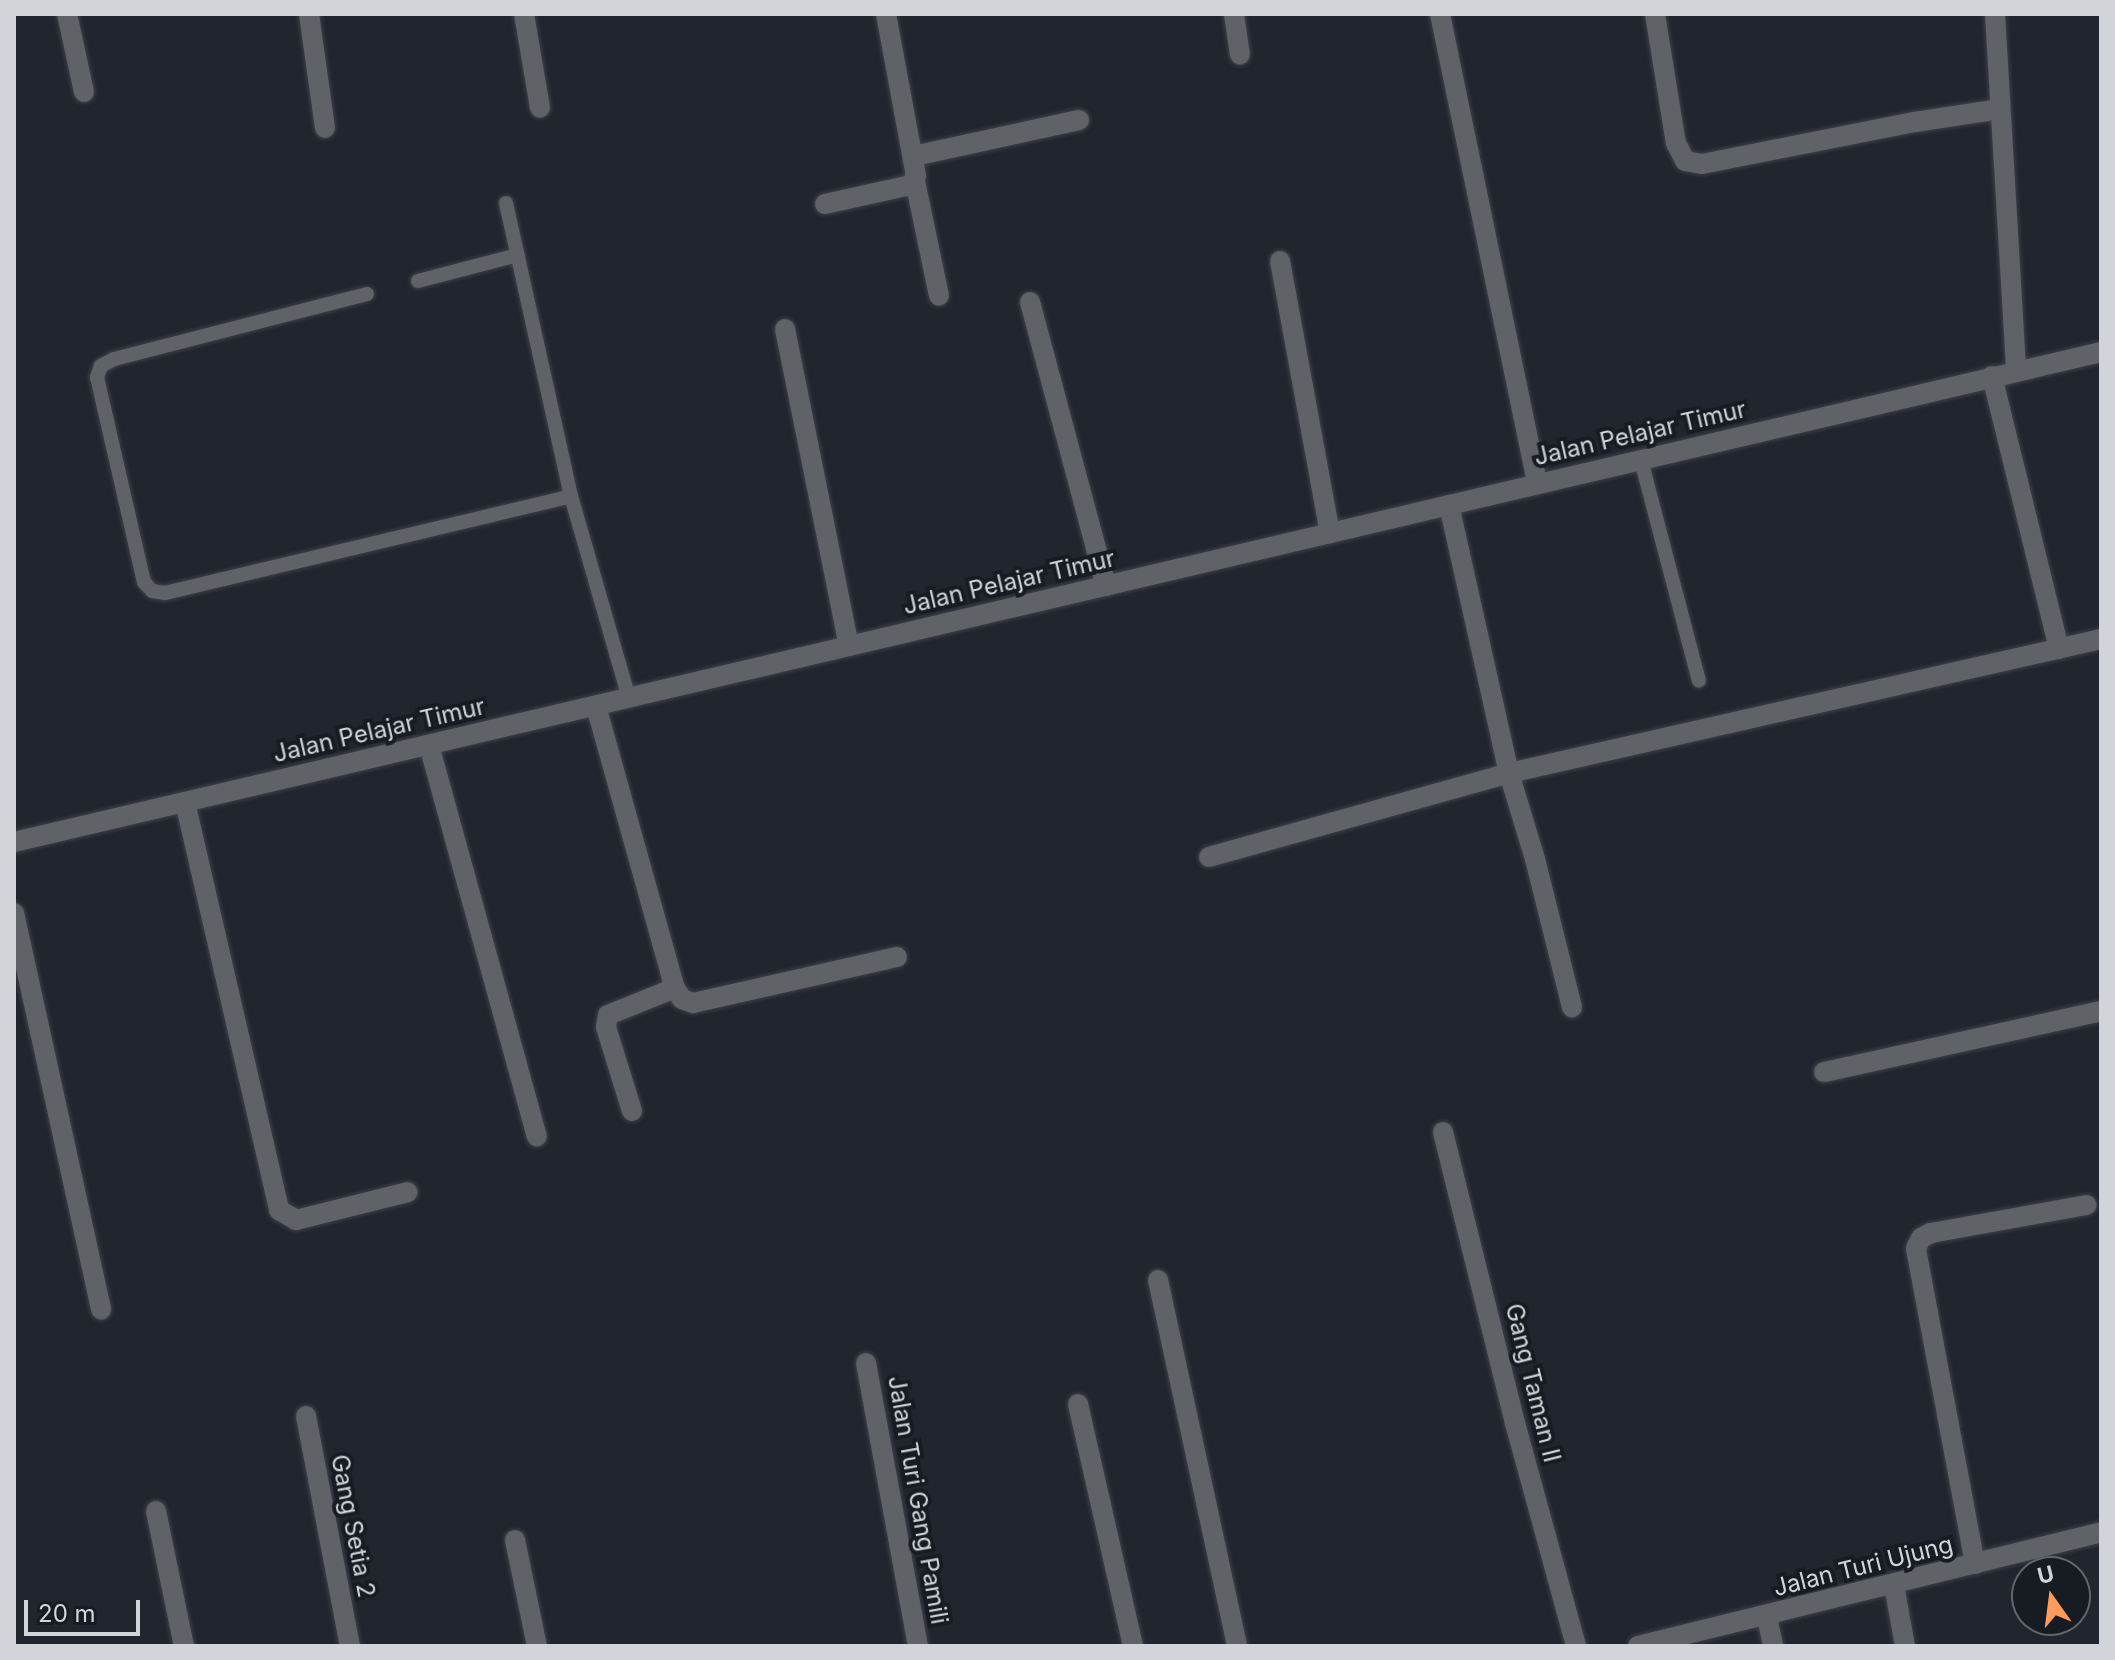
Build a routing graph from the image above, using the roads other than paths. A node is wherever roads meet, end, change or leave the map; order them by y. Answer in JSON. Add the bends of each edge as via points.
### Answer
{"nodes":[{"id":1,"x":67,"y":14,"type":"edge"},
{"id":2,"x":309,"y":14,"type":"edge"},
{"id":3,"x":524,"y":14,"type":"edge"},
{"id":4,"x":886,"y":14,"type":"edge"},
{"id":5,"x":1234,"y":14,"type":"edge"},
{"id":6,"x":1440,"y":14,"type":"edge"},
{"id":7,"x":1655,"y":14,"type":"edge"},
{"id":8,"x":1995,"y":14,"type":"edge"},
{"id":9,"x":1240,"y":55,"type":"dead end"},
{"id":10,"x":84,"y":92,"type":"dead end"},
{"id":11,"x":540,"y":108,"type":"dead end"},
{"id":12,"x":2000,"y":109,"type":"junction"},
{"id":13,"x":1079,"y":120,"type":"dead end"},
{"id":14,"x":325,"y":128,"type":"dead end"},
{"id":15,"x":914,"y":156,"type":"junction"},
{"id":16,"x":915,"y":181,"type":"junction"},
{"id":17,"x":506,"y":203,"type":"dead end"},
{"id":18,"x":825,"y":204,"type":"dead end"},
{"id":19,"x":518,"y":255,"type":"junction"},
{"id":20,"x":1280,"y":261,"type":"dead end"},
{"id":21,"x":418,"y":281,"type":"dead end"},
{"id":22,"x":367,"y":294,"type":"dead end"},
{"id":23,"x":939,"y":296,"type":"dead end"},
{"id":24,"x":1030,"y":302,"type":"dead end"},
{"id":25,"x":785,"y":329,"type":"dead end"},
{"id":26,"x":2101,"y":352,"type":"edge"},
{"id":27,"x":2016,"y":370,"type":"junction"},
{"id":28,"x":1992,"y":376,"type":"junction"},
{"id":29,"x":1641,"y":460,"type":"junction"},
{"id":30,"x":1537,"y":484,"type":"junction"},
{"id":31,"x":571,"y":496,"type":"junction"},
{"id":32,"x":1449,"y":505,"type":"junction"},
{"id":33,"x":1330,"y":533,"type":"junction"},
{"id":34,"x":1106,"y":586,"type":"junction"},
{"id":35,"x":2101,"y":639,"type":"edge"},
{"id":36,"x":849,"y":646,"type":"junction"},
{"id":37,"x":2059,"y":649,"type":"junction"},
{"id":38,"x":1699,"y":681,"type":"dead end"},
{"id":39,"x":629,"y":698,"type":"junction"},
{"id":40,"x":596,"y":706,"type":"junction"},
{"id":41,"x":429,"y":745,"type":"junction"},
{"id":42,"x":1509,"y":773,"type":"junction"},
{"id":43,"x":185,"y":802,"type":"junction"},
{"id":44,"x":14,"y":842,"type":"edge"},
{"id":45,"x":1209,"y":857,"type":"dead end"},
{"id":46,"x":14,"y":913,"type":"edge"},
{"id":47,"x":897,"y":957,"type":"dead end"},
{"id":48,"x":675,"y":988,"type":"junction"},
{"id":49,"x":1572,"y":1007,"type":"dead end"},
{"id":50,"x":2101,"y":1011,"type":"edge"},
{"id":51,"x":1824,"y":1072,"type":"dead end"},
{"id":52,"x":632,"y":1111,"type":"dead end"},
{"id":53,"x":1443,"y":1132,"type":"dead end"},
{"id":54,"x":537,"y":1136,"type":"dead end"},
{"id":55,"x":408,"y":1192,"type":"dead end"},
{"id":56,"x":2086,"y":1205,"type":"dead end"},
{"id":57,"x":1158,"y":1280,"type":"dead end"},
{"id":58,"x":101,"y":1310,"type":"dead end"},
{"id":59,"x":866,"y":1363,"type":"dead end"},
{"id":60,"x":1078,"y":1404,"type":"dead end"},
{"id":61,"x":306,"y":1416,"type":"dead end"},
{"id":62,"x":156,"y":1511,"type":"dead end"},
{"id":63,"x":2101,"y":1532,"type":"edge"},
{"id":64,"x":515,"y":1540,"type":"dead end"},
{"id":65,"x":1975,"y":1564,"type":"junction"},
{"id":66,"x":1894,"y":1585,"type":"junction"},
{"id":67,"x":1767,"y":1617,"type":"junction"},
{"id":68,"x":184,"y":1646,"type":"edge"},
{"id":69,"x":350,"y":1646,"type":"edge"},
{"id":70,"x":537,"y":1646,"type":"edge"},
{"id":71,"x":918,"y":1646,"type":"edge"},
{"id":72,"x":1133,"y":1646,"type":"edge"},
{"id":73,"x":1237,"y":1646,"type":"edge"},
{"id":74,"x":1576,"y":1646,"type":"edge"},
{"id":75,"x":1638,"y":1646,"type":"edge"},
{"id":76,"x":1773,"y":1646,"type":"edge"},
{"id":77,"x":1905,"y":1646,"type":"edge"}],
"edges":[{"from":1,"to":10,"type":"street"},
{"from":2,"to":14,"type":"street"},
{"from":3,"to":11,"type":"street"},
{"from":4,"to":15,"type":"street"},
{"from":5,"to":9,"type":"street"},
{"from":6,"to":30,"type":"street"},
{"from":7,"to":12,"type":"street","via":[[1676,143],[1685,161],[1702,164]]},
{"from":8,"to":12,"type":"street"},
{"from":12,"to":27,"type":"street"},
{"from":13,"to":15,"type":"street"},
{"from":15,"to":16,"type":"street"},
{"from":16,"to":18,"type":"street"},
{"from":16,"to":23,"type":"street"},
{"from":17,"to":19,"type":"lane"},
{"from":19,"to":21,"type":"lane"},
{"from":19,"to":31,"type":"lane"},
{"from":20,"to":33,"type":"street"},
{"from":22,"to":31,"type":"lane","via":[[101,366],[97,377],[140,567],[152,591],[165,593]]},
{"from":24,"to":34,"type":"street"},
{"from":25,"to":36,"type":"street"},
{"from":26,"to":27,"type":"street","name":"Jalan Pelajar Timur"},
{"from":27,"to":28,"type":"street","name":"Jalan Pelajar Timur"},
{"from":28,"to":29,"type":"street","name":"Jalan Pelajar Timur"},
{"from":28,"to":37,"type":"street"},
{"from":29,"to":30,"type":"street","name":"Jalan Pelajar Timur"},
{"from":29,"to":38,"type":"lane"},
{"from":30,"to":32,"type":"street","name":"Jalan Pelajar Timur"},
{"from":31,"to":39,"type":"lane"},
{"from":32,"to":33,"type":"street","name":"Jalan Pelajar Timur"},
{"from":32,"to":42,"type":"street"},
{"from":33,"to":34,"type":"street","name":"Jalan Pelajar Timur"},
{"from":34,"to":36,"type":"street","name":"Jalan Pelajar Timur"},
{"from":35,"to":37,"type":"street"},
{"from":36,"to":39,"type":"street","name":"Jalan Pelajar Timur"},
{"from":37,"to":42,"type":"street"},
{"from":39,"to":40,"type":"street","name":"Jalan Pelajar Timur"},
{"from":40,"to":41,"type":"street","name":"Jalan Pelajar Timur"},
{"from":40,"to":48,"type":"street"},
{"from":41,"to":43,"type":"street","name":"Jalan Pelajar Timur"},
{"from":41,"to":54,"type":"street"},
{"from":42,"to":45,"type":"street"},
{"from":42,"to":49,"type":"street"},
{"from":43,"to":44,"type":"street","name":"Jalan Pelajar Timur"},
{"from":43,"to":55,"type":"street","via":[[279,1210],[296,1220]]},
{"from":46,"to":58,"type":"street"},
{"from":47,"to":48,"type":"street","via":[[693,1003]]},
{"from":48,"to":52,"type":"street","via":[[608,1015],[608,1036]]},
{"from":50,"to":51,"type":"street"},
{"from":53,"to":74,"type":"street","name":"Gang Taman II"},
{"from":56,"to":65,"type":"street","via":[[1931,1233],[1916,1248]]},
{"from":57,"to":73,"type":"street"},
{"from":59,"to":71,"type":"street","name":"Jalan Turi Gang Pamili"},
{"from":60,"to":72,"type":"street"},
{"from":61,"to":69,"type":"street","name":"Gang Setia 2"},
{"from":62,"to":68,"type":"street"},
{"from":63,"to":65,"type":"street","name":"Jalan Turi Ujung"},
{"from":64,"to":70,"type":"street"},
{"from":65,"to":66,"type":"street","name":"Jalan Turi Ujung"},
{"from":66,"to":67,"type":"street","name":"Jalan Turi Ujung"},
{"from":66,"to":77,"type":"street"},
{"from":67,"to":75,"type":"street","name":"Jalan Turi Ujung"},
{"from":67,"to":76,"type":"street"}]}
